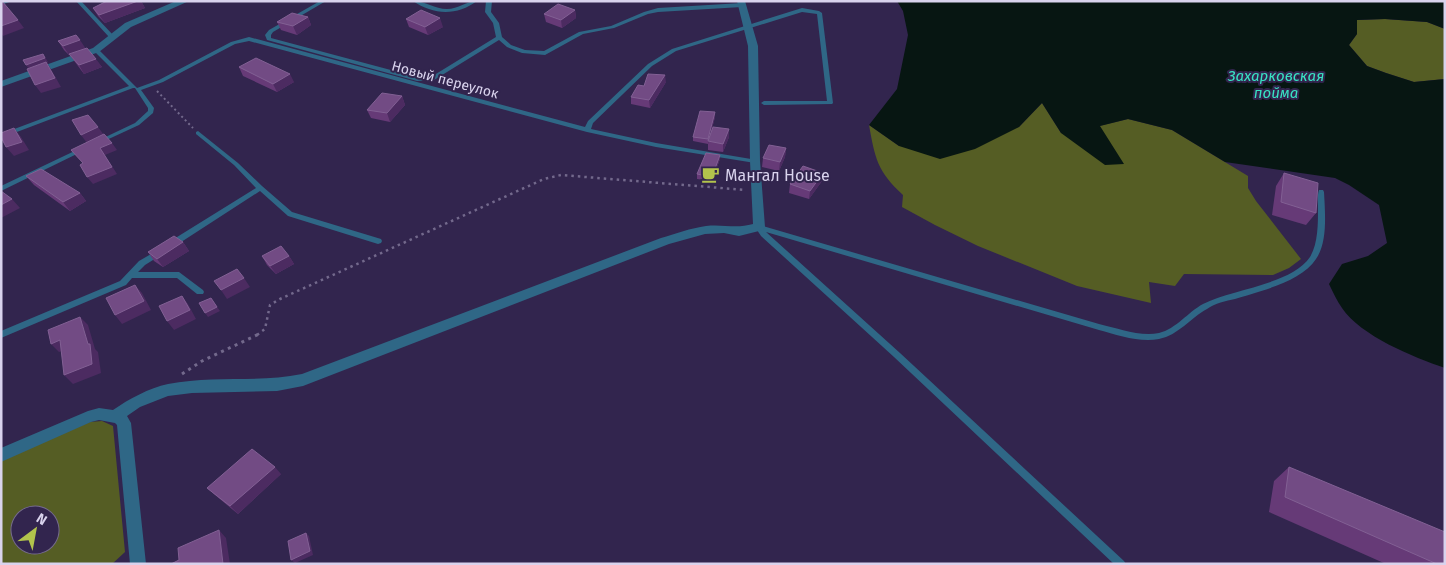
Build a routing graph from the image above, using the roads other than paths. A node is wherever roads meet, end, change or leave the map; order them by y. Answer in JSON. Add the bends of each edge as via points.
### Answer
{"nodes":[{"id":1,"x":10,"y":1,"type":"edge"},
{"id":2,"x":78,"y":1,"type":"edge"},
{"id":3,"x":185,"y":1,"type":"edge"},
{"id":4,"x":324,"y":1,"type":"edge"},
{"id":5,"x":415,"y":1,"type":"edge"},
{"id":6,"x":475,"y":1,"type":"edge"},
{"id":7,"x":489,"y":1,"type":"edge"},
{"id":8,"x":741,"y":3,"type":"edge"},
{"id":9,"x":1,"y":4,"type":"edge"},
{"id":10,"x":748,"y":26,"type":"junction"},
{"id":11,"x":111,"y":36,"type":"junction"},
{"id":12,"x":499,"y":38,"type":"junction"},
{"id":13,"x":96,"y":50,"type":"junction"},
{"id":14,"x":1,"y":84,"type":"edge"},
{"id":15,"x":135,"y":88,"type":"junction"},
{"id":16,"x":764,"y":103,"type":"dead end"},
{"id":17,"x":587,"y":130,"type":"junction"},
{"id":18,"x":198,"y":133,"type":"road end"},
{"id":19,"x":1,"y":136,"type":"edge"},
{"id":20,"x":755,"y":162,"type":"junction"},
{"id":21,"x":1,"y":188,"type":"edge"},
{"id":22,"x":260,"y":188,"type":"junction"},
{"id":23,"x":1321,"y":192,"type":"dead end"},
{"id":24,"x":759,"y":227,"type":"junction"},
{"id":25,"x":378,"y":241,"type":"dead end"},
{"id":26,"x":131,"y":275,"type":"junction"},
{"id":27,"x":200,"y":292,"type":"dead end"},
{"id":28,"x":1,"y":336,"type":"edge"},
{"id":29,"x":115,"y":416,"type":"junction"},
{"id":30,"x":1,"y":455,"type":"edge"},
{"id":31,"x":138,"y":564,"type":"edge"},
{"id":32,"x":1121,"y":564,"type":"edge"}],
"edges":[{"from":1,"to":9,"type":"lane"},
{"from":2,"to":11,"type":"lane"},
{"from":3,"to":11,"type":"street","via":[[142,17]]},
{"from":4,"to":12,"type":"lane","via":[[271,32],[269,39],[417,79],[432,79]]},
{"from":5,"to":6,"type":"lane","via":[[448,13]]},
{"from":7,"to":12,"type":"lane","via":[[488,12],[496,23]]},
{"from":8,"to":10,"type":"street"},
{"from":8,"to":12,"type":"lane","via":[[652,11],[612,27],[581,33],[545,53],[524,52]]},
{"from":10,"to":16,"type":"lane","via":[[802,10],[819,13],[830,103]]},
{"from":10,"to":17,"type":"lane","via":[[674,50],[650,65],[590,122]]},
{"from":10,"to":20,"type":"street","via":[[753,46]]},
{"from":11,"to":13,"type":"street"},
{"from":13,"to":14,"type":"street"},
{"from":13,"to":15,"type":"lane"},
{"from":15,"to":17,"type":"lane","name":"Новый переулок","via":[[174,74],[233,43],[249,40]]},
{"from":15,"to":19,"type":"lane","name":"Новый переулок"},
{"from":15,"to":21,"type":"lane","via":[[151,108],[146,118]]},
{"from":17,"to":20,"type":"lane","name":"Новый переулок"},
{"from":18,"to":22,"type":"lane"},
{"from":20,"to":24,"type":"street"},
{"from":22,"to":25,"type":"lane","via":[[290,214]]},
{"from":22,"to":26,"type":"lane","via":[[142,263]]},
{"from":23,"to":24,"type":"lane","via":[[1320,234],[1314,258],[1302,269],[1283,280],[1208,304],[1173,330],[1159,336],[1099,327]]},
{"from":24,"to":29,"type":"street","via":[[739,232],[705,230],[672,239],[303,380],[277,385],[167,390],[135,402]]},
{"from":24,"to":32,"type":"lane"},
{"from":26,"to":27,"type":"lane","via":[[179,274]]},
{"from":26,"to":28,"type":"lane","via":[[123,283]]},
{"from":29,"to":30,"type":"street","via":[[99,414],[88,417]]},
{"from":29,"to":31,"type":"street","via":[[124,423]]}]}
